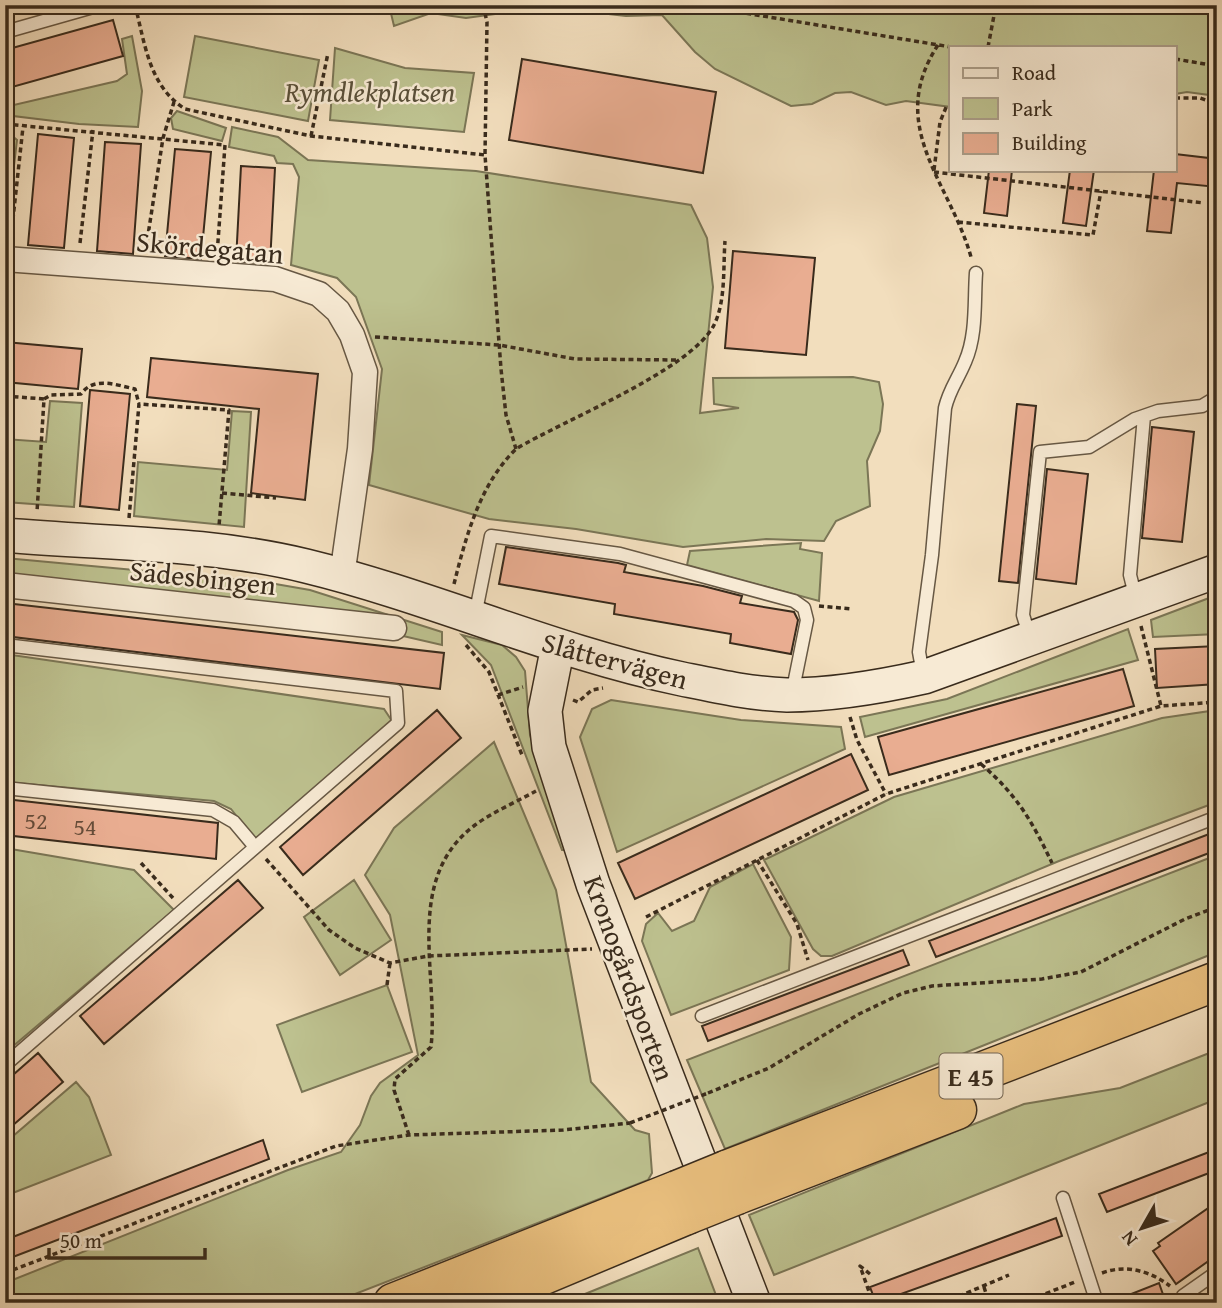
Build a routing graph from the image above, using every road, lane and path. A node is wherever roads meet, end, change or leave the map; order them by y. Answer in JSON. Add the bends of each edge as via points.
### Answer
{"nodes":[{"id":1,"x":100,"y":5,"type":"edge"},
{"id":2,"x":135,"y":5,"type":"edge"},
{"id":3,"x":483,"y":5,"type":"edge"},
{"id":4,"x":696,"y":5,"type":"edge"},
{"id":5,"x":996,"y":5,"type":"edge"},
{"id":6,"x":5,"y":32,"type":"edge"},
{"id":7,"x":938,"y":45,"type":"junction"},
{"id":8,"x":988,"y":46,"type":"edge"},
{"id":9,"x":949,"y":47,"type":"edge"},
{"id":10,"x":328,"y":53,"type":"dead end"},
{"id":11,"x":1176,"y":59,"type":"edge"},
{"id":12,"x":1217,"y":66,"type":"edge"},
{"id":13,"x":1176,"y":98,"type":"edge"},
{"id":14,"x":174,"y":102,"type":"junction"},
{"id":15,"x":1217,"y":104,"type":"edge"},
{"id":16,"x":949,"y":106,"type":"edge"},
{"id":17,"x":5,"y":124,"type":"edge"},
{"id":18,"x":23,"y":127,"type":"junction"},
{"id":19,"x":93,"y":130,"type":"junction"},
{"id":20,"x":311,"y":136,"type":"junction"},
{"id":21,"x":163,"y":138,"type":"junction"},
{"id":22,"x":485,"y":155,"type":"junction"},
{"id":23,"x":934,"y":172,"type":"junction"},
{"id":24,"x":1101,"y":191,"type":"junction"},
{"id":25,"x":1204,"y":203,"type":"dead end"},
{"id":26,"x":957,"y":222,"type":"junction"},
{"id":27,"x":7,"y":259,"type":"edge"},
{"id":28,"x":78,"y":265,"type":"junction"},
{"id":29,"x":142,"y":271,"type":"junction"},
{"id":30,"x":976,"y":273,"type":"joint"},
{"id":31,"x":215,"y":276,"type":"junction"},
{"id":32,"x":352,"y":335,"type":"junction"},
{"id":33,"x":499,"y":345,"type":"junction"},
{"id":34,"x":680,"y":359,"type":"dead end"},
{"id":35,"x":5,"y":396,"type":"edge"},
{"id":36,"x":1217,"y":397,"type":"edge"},
{"id":37,"x":44,"y":399,"type":"junction"},
{"id":38,"x":139,"y":404,"type":"junction"},
{"id":39,"x":1144,"y":416,"type":"junction"},
{"id":40,"x":516,"y":449,"type":"dead end"},
{"id":41,"x":221,"y":493,"type":"junction"},
{"id":42,"x":276,"y":498,"type":"dead end"},
{"id":43,"x":36,"y":520,"type":"dead end"},
{"id":44,"x":128,"y":527,"type":"dead end"},
{"id":45,"x":5,"y":535,"type":"edge"},
{"id":46,"x":218,"y":536,"type":"dead end"},
{"id":47,"x":1217,"y":571,"type":"edge"},
{"id":48,"x":342,"y":576,"type":"junction"},
{"id":49,"x":5,"y":585,"type":"edge"},
{"id":50,"x":804,"y":608,"type":"junction"},
{"id":51,"x":852,"y":609,"type":"dead end"},
{"id":52,"x":1138,"y":610,"type":"junction"},
{"id":53,"x":475,"y":618,"type":"junction"},
{"id":54,"x":394,"y":628,"type":"dead end"},
{"id":55,"x":1030,"y":639,"type":"junction"},
{"id":56,"x":5,"y":645,"type":"edge"},
{"id":57,"x":558,"y":646,"type":"junction"},
{"id":58,"x":923,"y":677,"type":"junction"},
{"id":59,"x":843,"y":691,"type":"junction"},
{"id":60,"x":792,"y":694,"type":"junction"},
{"id":61,"x":1217,"y":702,"type":"edge"},
{"id":62,"x":1161,"y":706,"type":"junction"},
{"id":63,"x":981,"y":764,"type":"junction"},
{"id":64,"x":5,"y":788,"type":"edge"},
{"id":65,"x":536,"y":791,"type":"dead end"},
{"id":66,"x":886,"y":794,"type":"junction"},
{"id":67,"x":1217,"y":817,"type":"edge"},
{"id":68,"x":256,"y":848,"type":"junction"},
{"id":69,"x":757,"y":860,"type":"junction"},
{"id":70,"x":141,"y":863,"type":"dead end"},
{"id":71,"x":1059,"y":878,"type":"junction"},
{"id":72,"x":1217,"y":907,"type":"edge"},
{"id":73,"x":184,"y":910,"type":"junction"},
{"id":74,"x":646,"y":917,"type":"dead end"},
{"id":75,"x":598,"y":949,"type":"dead end"},
{"id":76,"x":428,"y":956,"type":"junction"},
{"id":77,"x":390,"y":963,"type":"junction"},
{"id":78,"x":813,"y":973,"type":"junction"},
{"id":79,"x":1217,"y":981,"type":"edge"},
{"id":80,"x":387,"y":985,"type":"dead end"},
{"id":81,"x":1217,"y":1009,"type":"edge"},
{"id":82,"x":702,"y":1016,"type":"dead end"},
{"id":83,"x":5,"y":1065,"type":"edge"},
{"id":84,"x":409,"y":1135,"type":"junction"},
{"id":85,"x":732,"y":1183,"type":"junction"},
{"id":86,"x":1063,"y":1198,"type":"dead end"},
{"id":87,"x":682,"y":1202,"type":"junction"},
{"id":88,"x":1217,"y":1272,"type":"edge"},
{"id":89,"x":5,"y":1273,"type":"edge"},
{"id":90,"x":870,"y":1274,"type":"dead end"},
{"id":91,"x":1009,"y":1275,"type":"dead end"},
{"id":92,"x":984,"y":1287,"type":"junction"},
{"id":93,"x":393,"y":1303,"type":"edge"},
{"id":94,"x":477,"y":1303,"type":"edge"},
{"id":95,"x":754,"y":1303,"type":"edge"},
{"id":96,"x":873,"y":1303,"type":"edge"},
{"id":97,"x":943,"y":1303,"type":"edge"},
{"id":98,"x":989,"y":1303,"type":"edge"},
{"id":99,"x":1097,"y":1303,"type":"edge"},
{"id":100,"x":1181,"y":1303,"type":"edge"}],
"edges":[{"from":1,"to":6,"type":"lane"},
{"from":2,"to":14,"type":"path","via":[[153,73]]},
{"from":3,"to":22,"type":"path","via":[[487,22]]},
{"from":4,"to":7,"type":"path"},
{"from":5,"to":8,"type":"path"},
{"from":7,"to":9,"type":"path"},
{"from":7,"to":23,"type":"path","via":[[923,71],[917,128]]},
{"from":10,"to":20,"type":"path"},
{"from":11,"to":12,"type":"path"},
{"from":13,"to":15,"type":"path"},
{"from":14,"to":20,"type":"path","via":[[185,109]]},
{"from":14,"to":21,"type":"path"},
{"from":16,"to":23,"type":"path","via":[[940,122]]},
{"from":17,"to":18,"type":"path"},
{"from":18,"to":19,"type":"path"},
{"from":18,"to":27,"type":"path"},
{"from":19,"to":21,"type":"path"},
{"from":19,"to":28,"type":"path"},
{"from":20,"to":22,"type":"path"},
{"from":21,"to":29,"type":"path"},
{"from":21,"to":31,"type":"path","via":[[225,145]]},
{"from":22,"to":33,"type":"path"},
{"from":23,"to":24,"type":"path"},
{"from":23,"to":26,"type":"path"},
{"from":24,"to":25,"type":"path"},
{"from":24,"to":26,"type":"path","via":[[1093,235]]},
{"from":26,"to":30,"type":"path","via":[[963,228]]},
{"from":27,"to":28,"type":"street","name":"Skördegatan"},
{"from":28,"to":29,"type":"street","name":"Skördegatan"},
{"from":29,"to":31,"type":"street","name":"Skördegatan"},
{"from":30,"to":58,"type":"lane","via":[[972,340],[945,408],[919,652]]},
{"from":31,"to":32,"type":"street","name":"Skördegatan","via":[[275,279],[319,294],[338,310]]},
{"from":32,"to":33,"type":"path"},
{"from":32,"to":48,"type":"street","name":"Skördegatan","via":[[365,372],[364,397]]},
{"from":33,"to":34,"type":"path","via":[[575,359]]},
{"from":33,"to":40,"type":"path","via":[[506,415]]},
{"from":35,"to":37,"type":"path"},
{"from":36,"to":39,"type":"lane","via":[[1189,410]]},
{"from":37,"to":38,"type":"path","via":[[80,394],[97,382],[135,389]]},
{"from":37,"to":43,"type":"path"},
{"from":38,"to":41,"type":"path","via":[[229,410]]},
{"from":38,"to":44,"type":"path"},
{"from":39,"to":52,"type":"lane","via":[[1130,575]]},
{"from":39,"to":55,"type":"lane","via":[[1089,447],[1040,452],[1023,615]]},
{"from":41,"to":42,"type":"path"},
{"from":41,"to":46,"type":"path"},
{"from":45,"to":48,"type":"street","name":"Slåttervägen","via":[[116,541],[269,558]]},
{"from":47,"to":52,"type":"street","name":"Slåttervägen"},
{"from":48,"to":53,"type":"street","name":"Slåttervägen"},
{"from":49,"to":54,"type":"street","name":"Sädesbingen"},
{"from":50,"to":51,"type":"path"},
{"from":50,"to":53,"type":"lane","via":[[794,601],[620,554],[491,536]]},
{"from":50,"to":60,"type":"lane","via":[[807,620]]},
{"from":52,"to":55,"type":"street","name":"Slåttervägen"},
{"from":52,"to":62,"type":"path"},
{"from":53,"to":57,"type":"street","name":"Slåttervägen"},
{"from":55,"to":58,"type":"street","name":"Slåttervägen"},
{"from":56,"to":68,"type":"lane","via":[[396,691],[398,723]]},
{"from":57,"to":60,"type":"street","name":"Slåttervägen","via":[[722,687]]},
{"from":57,"to":95,"type":"street","name":"Kronogårdsporten","via":[[545,711],[549,747],[593,884]]},
{"from":58,"to":59,"type":"street","name":"Slåttervägen"},
{"from":59,"to":60,"type":"street","name":"Slåttervägen"},
{"from":59,"to":66,"type":"path","via":[[854,732]]},
{"from":61,"to":62,"type":"path"},
{"from":62,"to":63,"type":"path"},
{"from":63,"to":66,"type":"path"},
{"from":63,"to":71,"type":"path","via":[[1029,815]]},
{"from":64,"to":68,"type":"lane","via":[[212,810],[234,822]]},
{"from":65,"to":76,"type":"path","via":[[476,825],[444,863],[429,911]]},
{"from":66,"to":69,"type":"path"},
{"from":67,"to":71,"type":"lane"},
{"from":68,"to":73,"type":"lane"},
{"from":68,"to":77,"type":"path","via":[[329,930]]},
{"from":69,"to":74,"type":"path"},
{"from":69,"to":78,"type":"path","via":[[797,924]]},
{"from":70,"to":73,"type":"path"},
{"from":71,"to":78,"type":"lane"},
{"from":72,"to":84,"type":"path","bridge":true,"via":[[1082,972],[932,986],[903,993],[769,1068],[630,1123]]},
{"from":73,"to":83,"type":"lane"},
{"from":75,"to":76,"type":"path"},
{"from":76,"to":77,"type":"path"},
{"from":76,"to":84,"type":"path","via":[[431,1047],[396,1079],[394,1090]]},
{"from":77,"to":80,"type":"path"},
{"from":78,"to":82,"type":"lane"},
{"from":79,"to":85,"type":"highway","number":"E 45"},
{"from":81,"to":85,"type":"highway","number":"E 45"},
{"from":84,"to":89,"type":"path","via":[[336,1146]]},
{"from":85,"to":87,"type":"highway","number":"E 45","bridge":true},
{"from":86,"to":99,"type":"lane"},
{"from":87,"to":93,"type":"highway","number":"E 45"},
{"from":87,"to":94,"type":"highway","number":"E 45"},
{"from":88,"to":100,"type":"lane","via":[[1183,1296]]},
{"from":90,"to":96,"type":"path","via":[[860,1266]]},
{"from":91,"to":92,"type":"path"},
{"from":92,"to":97,"type":"path"},
{"from":92,"to":98,"type":"path"}]}
